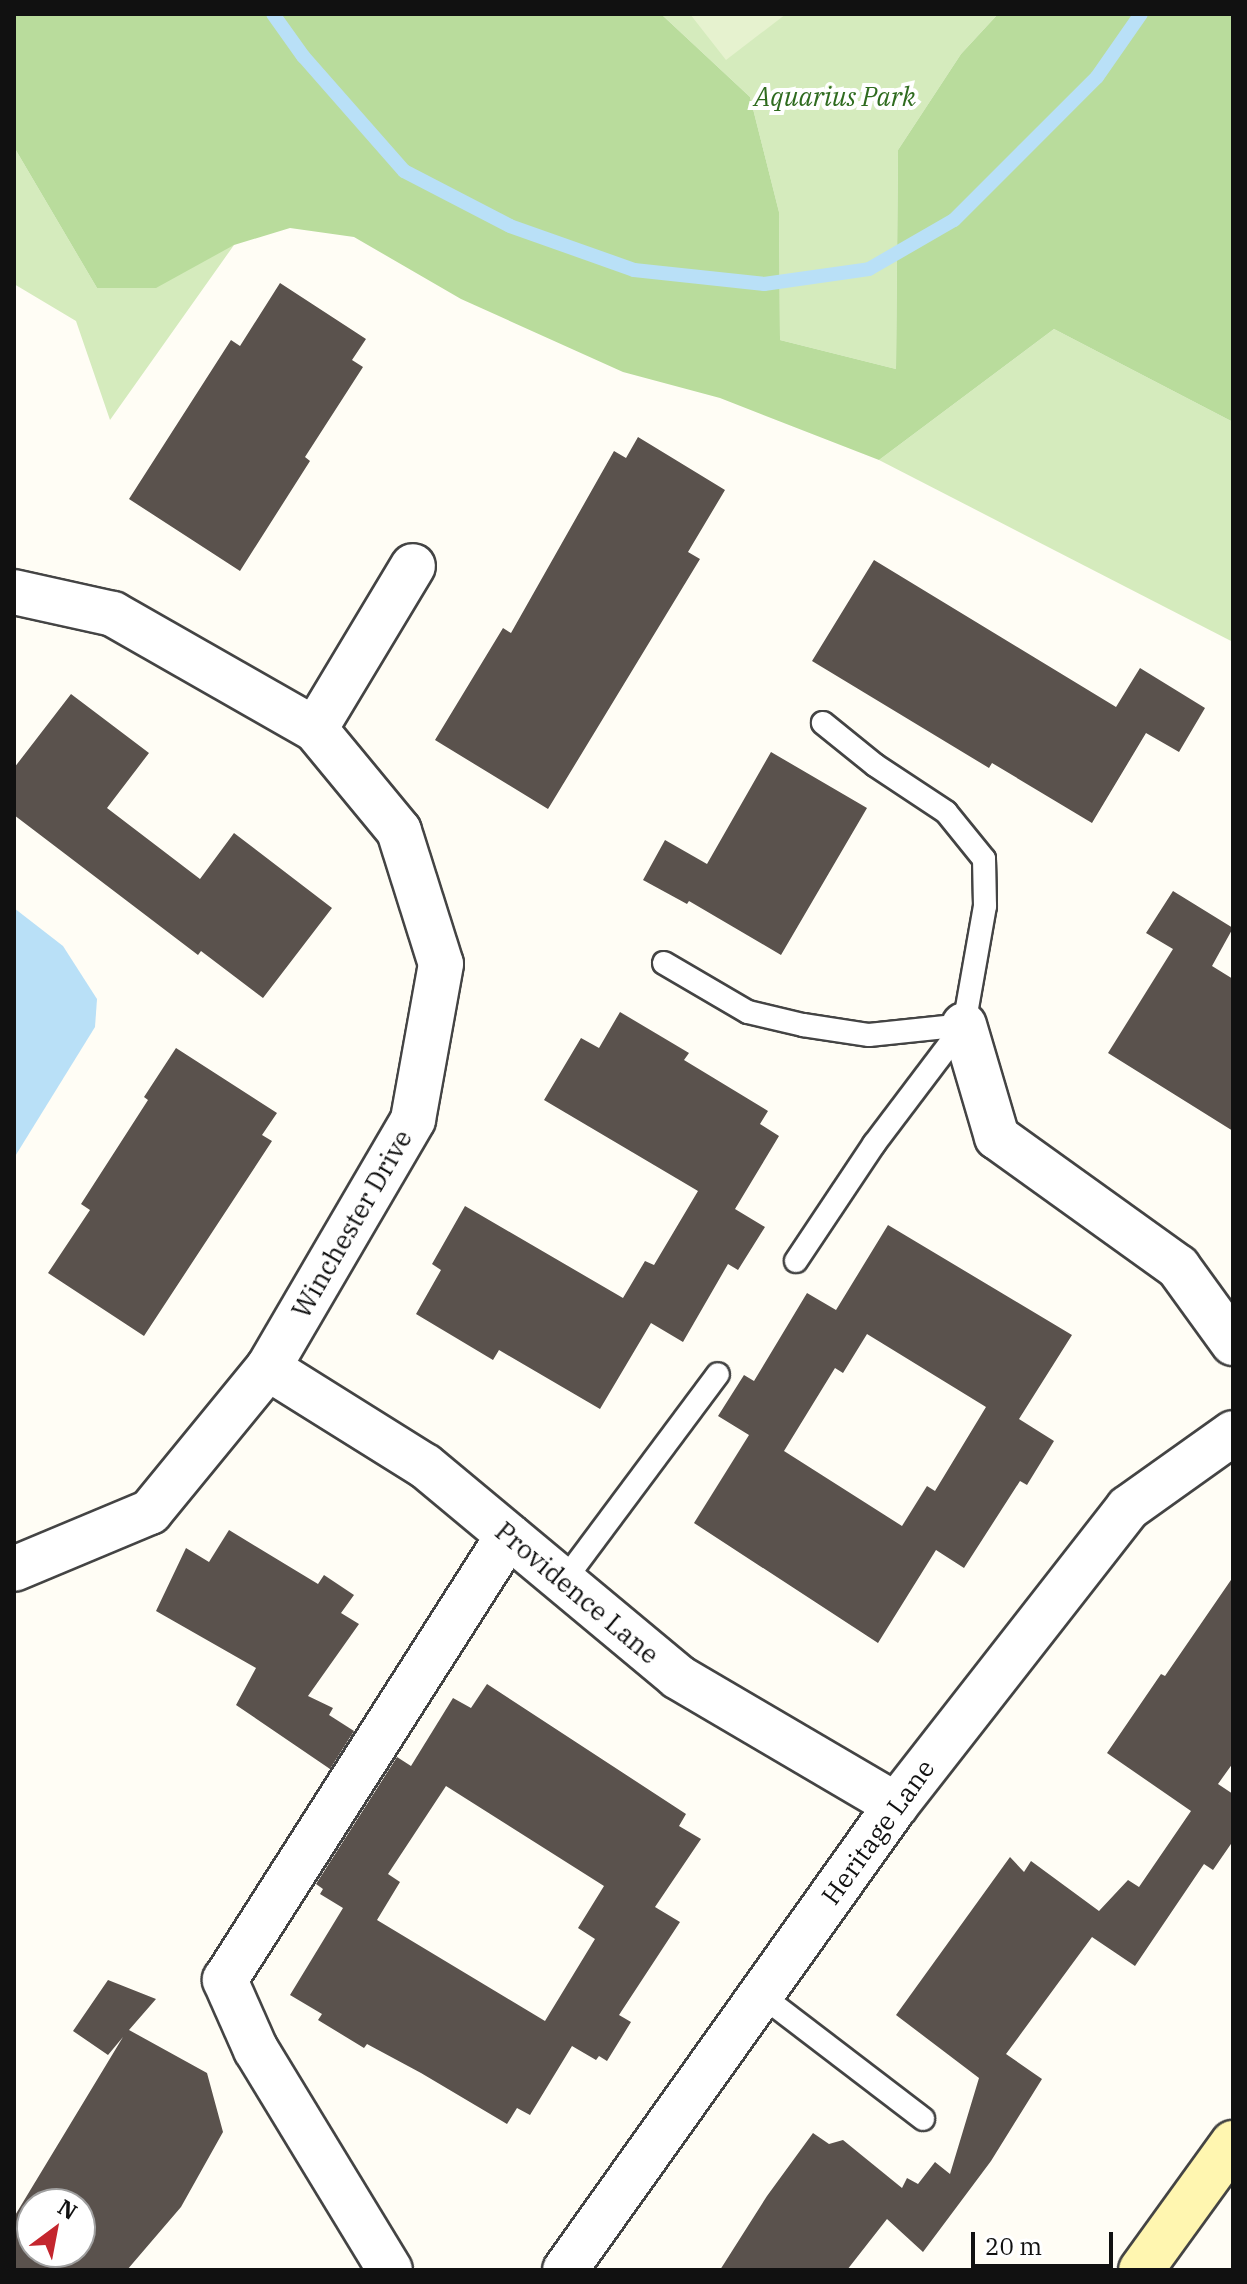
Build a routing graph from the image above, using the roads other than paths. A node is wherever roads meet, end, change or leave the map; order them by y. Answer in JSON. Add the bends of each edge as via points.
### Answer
{"nodes":[{"id":1,"x":413,"y":566,"type":"dead end"},
{"id":2,"x":14,"y":592,"type":"edge"},
{"id":3,"x":823,"y":723,"type":"dead end"},
{"id":4,"x":315,"y":729,"type":"junction"},
{"id":5,"x":664,"y":963,"type":"dead end"},
{"id":6,"x":964,"y":1025,"type":"junction"},
{"id":7,"x":796,"y":1261,"type":"dead end"},
{"id":8,"x":1233,"y":1343,"type":"edge"},
{"id":9,"x":268,"y":1368,"type":"junction"},
{"id":10,"x":718,"y":1374,"type":"dead end"},
{"id":11,"x":1233,"y":1433,"type":"edge"},
{"id":12,"x":508,"y":1536,"type":"junction"},
{"id":13,"x":14,"y":1569,"type":"edge"},
{"id":14,"x":563,"y":1582,"type":"junction"},
{"id":15,"x":896,"y":1805,"type":"junction"},
{"id":16,"x":761,"y":1995,"type":"junction"},
{"id":17,"x":923,"y":2119,"type":"dead end"},
{"id":18,"x":1233,"y":2143,"type":"edge"},
{"id":19,"x":389,"y":2270,"type":"edge"},
{"id":20,"x":565,"y":2270,"type":"edge"},
{"id":21,"x":1141,"y":2270,"type":"edge"}],
"edges":[{"from":1,"to":4,"type":"street"},
{"from":2,"to":4,"type":"street","name":"Winchester Drive","via":[[113,614]]},
{"from":3,"to":6,"type":"lane","via":[[946,812],[984,859],[985,906]]},
{"from":4,"to":9,"type":"street","name":"Winchester Drive","via":[[399,831],[441,964],[413,1120]]},
{"from":5,"to":6,"type":"lane","via":[[748,1012],[803,1025],[869,1035]]},
{"from":6,"to":7,"type":"lane","via":[[874,1144]]},
{"from":6,"to":8,"type":"street","via":[[997,1137],[1178,1267]]},
{"from":9,"to":12,"type":"street","name":"Providence Lane","via":[[425,1466]]},
{"from":9,"to":13,"type":"street","name":"Winchester Drive","via":[[150,1512]]},
{"from":10,"to":14,"type":"lane"},
{"from":11,"to":15,"type":"street","name":"Heritage Lane","via":[[1128,1508]]},
{"from":12,"to":14,"type":"street","name":"Providence Lane"},
{"from":12,"to":19,"type":"street","via":[[225,1980],[256,2050]]},
{"from":14,"to":15,"type":"street","name":"Providence Lane","via":[[678,1677]]},
{"from":15,"to":16,"type":"street","name":"Heritage Lane"},
{"from":16,"to":17,"type":"lane"},
{"from":16,"to":20,"type":"street","name":"Heritage Lane"},
{"from":18,"to":21,"type":"main road"}]}
